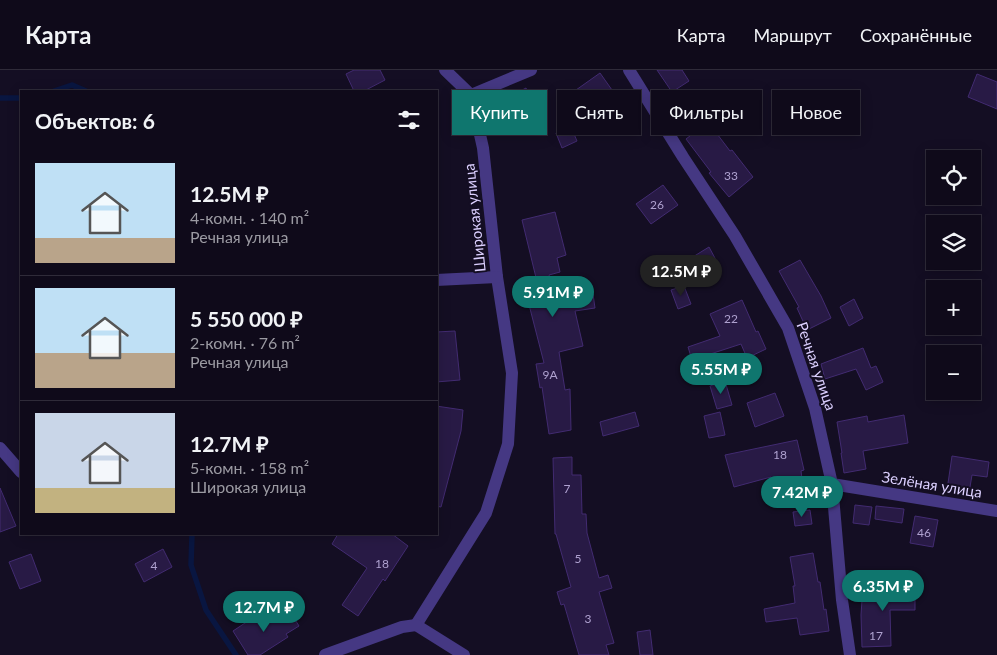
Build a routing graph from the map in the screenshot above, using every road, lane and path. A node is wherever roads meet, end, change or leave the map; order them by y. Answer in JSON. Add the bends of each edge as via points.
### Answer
{"nodes":[{"id":1,"x":445,"y":70,"type":"edge"},
{"id":2,"x":531,"y":70,"type":"edge"},
{"id":3,"x":629,"y":70,"type":"edge"},
{"id":4,"x":466,"y":90,"type":"edge"},
{"id":5,"x":483,"y":90,"type":"edge"},
{"id":6,"x":480,"y":135,"type":"edge"},
{"id":7,"x":497,"y":277,"type":"junction"},
{"id":8,"x":438,"y":280,"type":"edge"},
{"id":9,"x":0,"y":448,"type":"edge"},
{"id":10,"x":20,"y":471,"type":"edge"},
{"id":11,"x":832,"y":484,"type":"junction"},
{"id":12,"x":997,"y":511,"type":"edge"},
{"id":13,"x":416,"y":625,"type":"junction"},
{"id":14,"x":325,"y":655,"type":"edge"},
{"id":15,"x":464,"y":655,"type":"edge"},
{"id":16,"x":850,"y":655,"type":"edge"}],
"edges":[{"from":1,"to":4,"type":"street"},
{"from":2,"to":5,"type":"street"},
{"from":3,"to":11,"type":"street","name":"Речная улица","via":[[735,236],[788,328],[815,408]]},
{"from":6,"to":7,"type":"street","name":"Широкая улица"},
{"from":7,"to":8,"type":"street"},
{"from":7,"to":13,"type":"street","name":"Широкая улица","via":[[512,373],[508,444],[486,514]]},
{"from":9,"to":10,"type":"street"},
{"from":11,"to":12,"type":"street","name":"Зелёная улица"},
{"from":11,"to":16,"type":"street","name":"Речная улица"},
{"from":13,"to":14,"type":"street"},
{"from":13,"to":15,"type":"street"}]}
